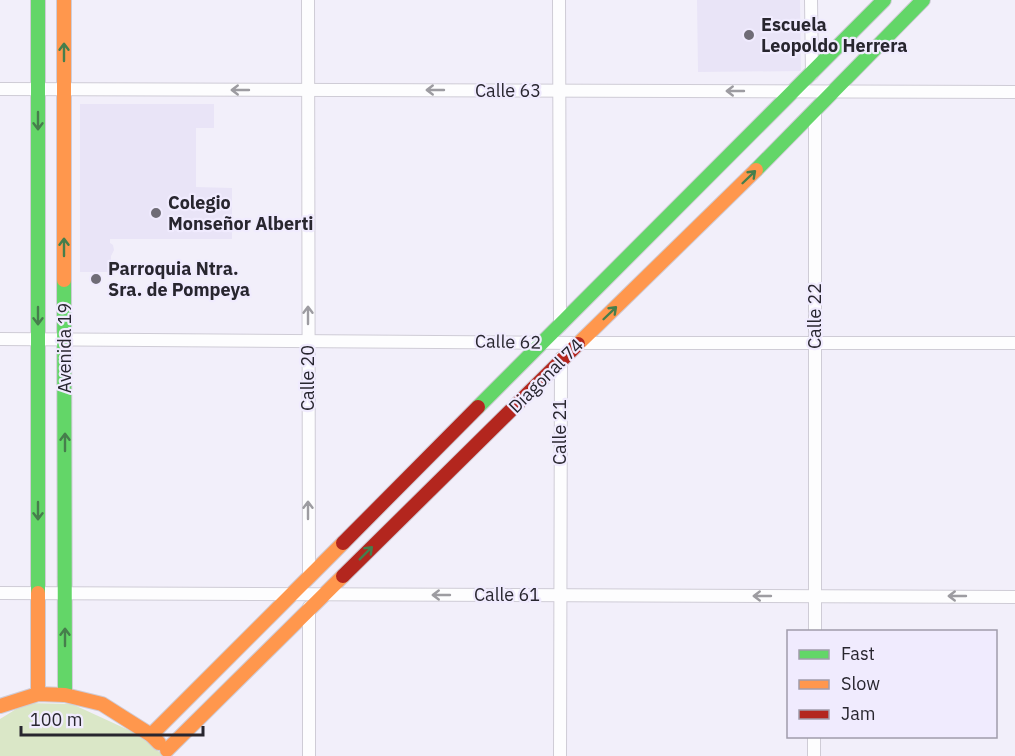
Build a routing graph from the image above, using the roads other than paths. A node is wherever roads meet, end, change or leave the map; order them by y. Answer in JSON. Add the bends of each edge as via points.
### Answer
{"nodes":[{"id":1,"x":38,"y":0,"type":"edge"},
{"id":2,"x":64,"y":0,"type":"edge"},
{"id":3,"x":308,"y":0,"type":"edge"},
{"id":4,"x":559,"y":0,"type":"edge"},
{"id":5,"x":811,"y":0,"type":"edge"},
{"id":6,"x":884,"y":0,"type":"edge"},
{"id":7,"x":923,"y":0,"type":"edge"},
{"id":8,"x":812,"y":73,"type":"junction"},
{"id":9,"x":0,"y":89,"type":"edge"},
{"id":10,"x":38,"y":89,"type":"junction"},
{"id":11,"x":64,"y":89,"type":"junction"},
{"id":12,"x":308,"y":90,"type":"junction"},
{"id":13,"x":559,"y":91,"type":"junction"},
{"id":14,"x":793,"y":91,"type":"junction"},
{"id":15,"x":814,"y":92,"type":"junction"},
{"id":16,"x":832,"y":92,"type":"junction"},
{"id":17,"x":1015,"y":92,"type":"edge"},
{"id":18,"x":815,"y":111,"type":"junction"},
{"id":19,"x":560,"y":325,"type":"junction"},
{"id":20,"x":0,"y":339,"type":"edge"},
{"id":21,"x":38,"y":340,"type":"junction"},
{"id":22,"x":64,"y":340,"type":"junction"},
{"id":23,"x":308,"y":340,"type":"junction"},
{"id":24,"x":543,"y":342,"type":"junction"},
{"id":25,"x":560,"y":342,"type":"junction"},
{"id":26,"x":815,"y":342,"type":"junction"},
{"id":27,"x":579,"y":343,"type":"junction"},
{"id":28,"x":1015,"y":343,"type":"edge"},
{"id":29,"x":561,"y":361,"type":"junction"},
{"id":30,"x":309,"y":578,"type":"junction"},
{"id":31,"x":0,"y":593,"type":"edge"},
{"id":32,"x":38,"y":593,"type":"junction"},
{"id":33,"x":65,"y":594,"type":"junction"},
{"id":34,"x":292,"y":594,"type":"junction"},
{"id":35,"x":309,"y":594,"type":"junction"},
{"id":36,"x":325,"y":594,"type":"junction"},
{"id":37,"x":560,"y":595,"type":"junction"},
{"id":38,"x":815,"y":596,"type":"junction"},
{"id":39,"x":1015,"y":597,"type":"edge"},
{"id":40,"x":309,"y":611,"type":"junction"},
{"id":41,"x":814,"y":630,"type":"edge"},
{"id":42,"x":38,"y":694,"type":"junction"},
{"id":43,"x":65,"y":695,"type":"junction"},
{"id":44,"x":0,"y":706,"type":"edge"},
{"id":45,"x":152,"y":735,"type":"junction"},
{"id":46,"x":814,"y":738,"type":"edge"},
{"id":47,"x":169,"y":753,"type":"edge"},
{"id":48,"x":309,"y":756,"type":"edge"},
{"id":49,"x":560,"y":756,"type":"edge"},
{"id":50,"x":814,"y":756,"type":"edge"}],
"edges":[{"from":1,"to":10,"type":"main road","name":"Avenida 19"},
{"from":11,"to":2,"type":"main road","name":"Avenida 19","one_way":true},
{"from":3,"to":12,"type":"street","name":"Calle 20"},
{"from":4,"to":13,"type":"street","name":"Calle 21"},
{"from":5,"to":8,"type":"street","name":"Calle 22"},
{"from":6,"to":8,"type":"main road","name":"Diagonal 74"},
{"from":7,"to":16,"type":"main road","name":"Diagonal 74"},
{"from":8,"to":14,"type":"main road","name":"Diagonal 74"},
{"from":8,"to":15,"type":"street","name":"Calle 22"},
{"from":9,"to":10,"type":"street","name":"Calle 63"},
{"from":10,"to":11,"type":"street","name":"Calle 63"},
{"from":10,"to":21,"type":"main road","name":"Avenida 19","one_way":true},
{"from":12,"to":11,"type":"street","name":"Calle 63","one_way":true},
{"from":22,"to":11,"type":"main road","name":"Avenida 19","one_way":true},
{"from":13,"to":12,"type":"street","name":"Calle 63","one_way":true},
{"from":23,"to":12,"type":"street","name":"Calle 20","one_way":true},
{"from":14,"to":13,"type":"street","name":"Calle 63","one_way":true},
{"from":13,"to":19,"type":"street","name":"Calle 21"},
{"from":14,"to":15,"type":"street","name":"Calle 63"},
{"from":14,"to":19,"type":"main road","name":"Diagonal 74"},
{"from":15,"to":16,"type":"street","name":"Calle 63"},
{"from":15,"to":18,"type":"street","name":"Calle 22"},
{"from":16,"to":17,"type":"street","name":"Calle 63"},
{"from":16,"to":18,"type":"main road","name":"Diagonal 74"},
{"from":18,"to":26,"type":"street","name":"Calle 22"},
{"from":27,"to":18,"type":"main road","name":"Diagonal 74","one_way":true},
{"from":19,"to":24,"type":"main road","name":"Diagonal 74"},
{"from":19,"to":25,"type":"street","name":"Calle 21"},
{"from":20,"to":21,"type":"street","name":"Calle 62"},
{"from":21,"to":22,"type":"street","name":"Calle 62"},
{"from":21,"to":32,"type":"main road","name":"Avenida 19","one_way":true},
{"from":22,"to":23,"type":"street","name":"Calle 62"},
{"from":33,"to":22,"type":"main road","name":"Avenida 19","one_way":true},
{"from":23,"to":24,"type":"street","name":"Calle 62"},
{"from":30,"to":23,"type":"street","name":"Calle 20","one_way":true},
{"from":24,"to":25,"type":"street","name":"Calle 62"},
{"from":24,"to":30,"type":"main road","name":"Diagonal 74"},
{"from":25,"to":27,"type":"street","name":"Calle 62"},
{"from":25,"to":29,"type":"street","name":"Calle 21"},
{"from":26,"to":27,"type":"street","name":"Calle 62"},
{"from":26,"to":28,"type":"street","name":"Calle 62"},
{"from":26,"to":38,"type":"street","name":"Calle 22"},
{"from":27,"to":29,"type":"main road","name":"Diagonal 74"},
{"from":36,"to":29,"type":"main road","name":"Diagonal 74","one_way":true},
{"from":29,"to":37,"type":"street","name":"Calle 21"},
{"from":30,"to":34,"type":"main road","name":"Diagonal 74"},
{"from":30,"to":35,"type":"street","name":"Calle 20"},
{"from":31,"to":32,"type":"street","name":"Calle 61"},
{"from":32,"to":33,"type":"street","name":"Calle 61"},
{"from":32,"to":42,"type":"main road","name":"Avenida 19"},
{"from":33,"to":34,"type":"street","name":"Calle 61"},
{"from":43,"to":33,"type":"main road","name":"Avenida 19","one_way":true},
{"from":34,"to":35,"type":"street","name":"Calle 61"},
{"from":34,"to":45,"type":"main road","name":"Diagonal 74"},
{"from":35,"to":36,"type":"street","name":"Calle 61"},
{"from":35,"to":40,"type":"street","name":"Calle 20"},
{"from":37,"to":36,"type":"street","name":"Calle 61","one_way":true},
{"from":36,"to":40,"type":"main road","name":"Diagonal 74"},
{"from":38,"to":37,"type":"street","name":"Calle 61","one_way":true},
{"from":37,"to":49,"type":"street","name":"Calle 21"},
{"from":39,"to":38,"type":"street","name":"Calle 61","one_way":true},
{"from":38,"to":41,"type":"street","name":"Calle 22"},
{"from":40,"to":47,"type":"main road","name":"Diagonal 74"},
{"from":40,"to":48,"type":"street","name":"Calle 20"},
{"from":42,"to":43,"type":"main road"},
{"from":42,"to":44,"type":"main road"},
{"from":43,"to":45,"type":"main road","via":[[102,705]]},
{"from":45,"to":47,"type":"main road"},
{"from":46,"to":50,"type":"street"}]}
